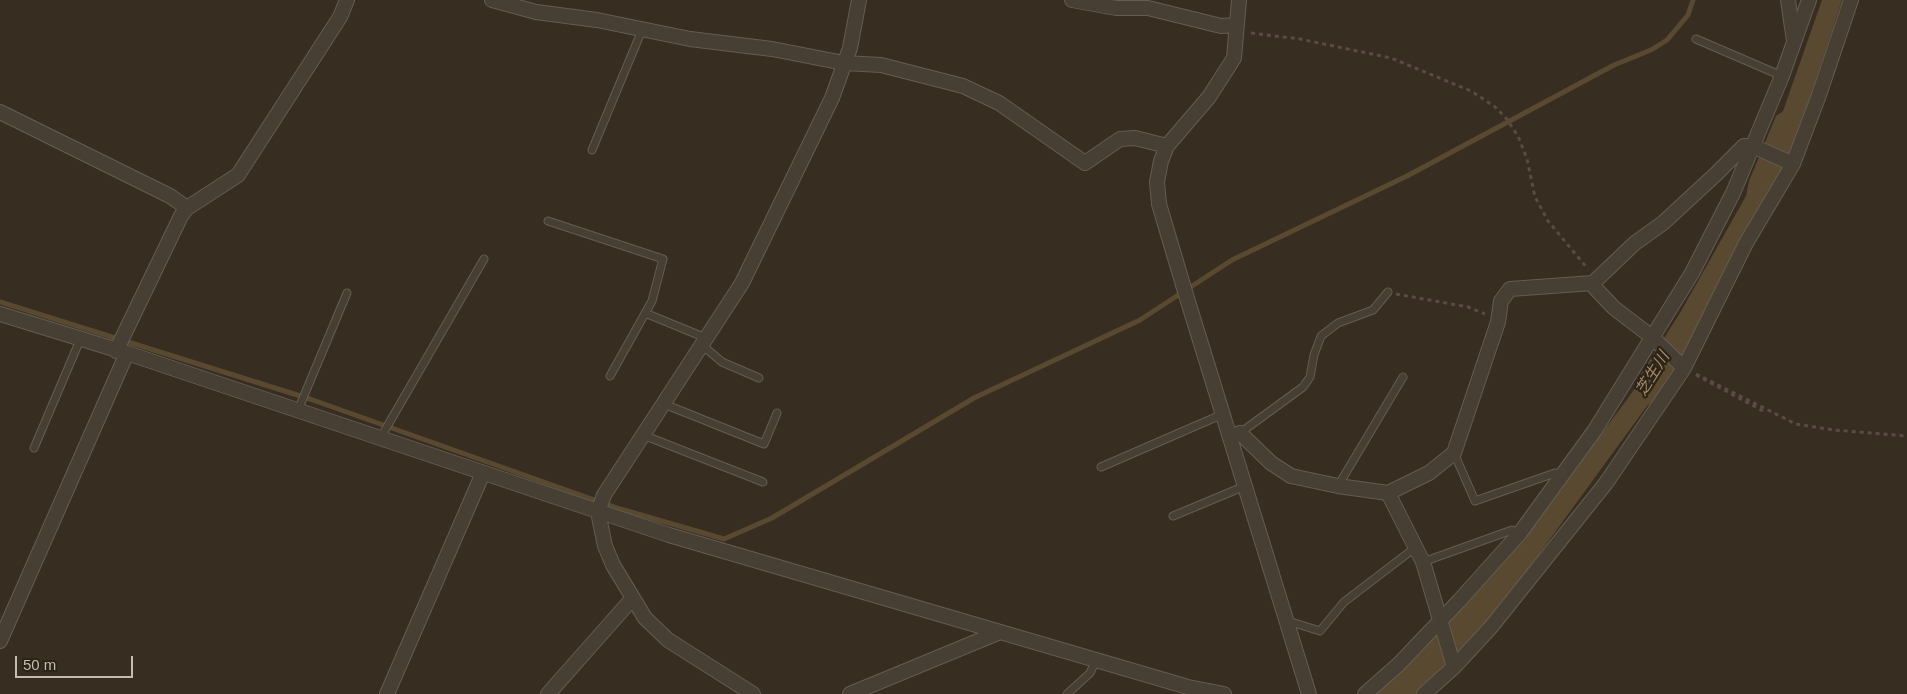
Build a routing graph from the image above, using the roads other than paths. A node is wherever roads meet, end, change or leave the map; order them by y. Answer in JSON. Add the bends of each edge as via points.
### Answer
{"nodes":[{"id":1,"x":347,"y":0,"type":"edge"},
{"id":2,"x":492,"y":0,"type":"edge"},
{"id":3,"x":859,"y":0,"type":"edge"},
{"id":4,"x":1072,"y":0,"type":"edge"},
{"id":5,"x":1239,"y":0,"type":"edge"},
{"id":6,"x":1788,"y":0,"type":"edge"},
{"id":7,"x":1809,"y":0,"type":"edge"},
{"id":8,"x":1851,"y":0,"type":"edge"},
{"id":9,"x":1235,"y":29,"type":"junction"},
{"id":10,"x":642,"y":30,"type":"junction"},
{"id":11,"x":1696,"y":39,"type":"dead end"},
{"id":12,"x":1795,"y":42,"type":"junction"},
{"id":13,"x":844,"y":63,"type":"junction"},
{"id":14,"x":1782,"y":76,"type":"junction"},
{"id":15,"x":0,"y":112,"type":"edge"},
{"id":16,"x":1167,"y":146,"type":"junction"},
{"id":17,"x":1756,"y":148,"type":"junction"},
{"id":18,"x":592,"y":150,"type":"dead end"},
{"id":19,"x":1790,"y":162,"type":"junction"},
{"id":20,"x":187,"y":208,"type":"junction"},
{"id":21,"x":548,"y":221,"type":"dead end"},
{"id":22,"x":484,"y":259,"type":"dead end"},
{"id":23,"x":1593,"y":283,"type":"junction"},
{"id":24,"x":1388,"y":292,"type":"road end"},
{"id":25,"x":347,"y":293,"type":"dead end"},
{"id":26,"x":645,"y":313,"type":"junction"},
{"id":27,"x":0,"y":314,"type":"edge"},
{"id":28,"x":1654,"y":339,"type":"junction"},
{"id":29,"x":80,"y":340,"type":"junction"},
{"id":30,"x":704,"y":342,"type":"junction"},
{"id":31,"x":121,"y":345,"type":"junction"},
{"id":32,"x":1682,"y":366,"type":"junction"},
{"id":33,"x":610,"y":376,"type":"dead end"},
{"id":34,"x":1403,"y":377,"type":"dead end"},
{"id":35,"x":759,"y":378,"type":"dead end"},
{"id":36,"x":664,"y":404,"type":"junction"},
{"id":37,"x":300,"y":406,"type":"junction"},
{"id":38,"x":777,"y":413,"type":"dead end"},
{"id":39,"x":1223,"y":414,"type":"junction"},
{"id":40,"x":383,"y":433,"type":"junction"},
{"id":41,"x":643,"y":435,"type":"junction"},
{"id":42,"x":1235,"y":435,"type":"junction"},
{"id":43,"x":34,"y":448,"type":"dead end"},
{"id":44,"x":1454,"y":453,"type":"junction"},
{"id":45,"x":1101,"y":467,"type":"dead end"},
{"id":46,"x":483,"y":473,"type":"junction"},
{"id":47,"x":1563,"y":474,"type":"junction"},
{"id":48,"x":763,"y":482,"type":"dead end"},
{"id":49,"x":1245,"y":486,"type":"junction"},
{"id":50,"x":1338,"y":486,"type":"junction"},
{"id":51,"x":1388,"y":493,"type":"junction"},
{"id":52,"x":601,"y":504,"type":"junction"},
{"id":53,"x":1173,"y":516,"type":"dead end"},
{"id":54,"x":1520,"y":533,"type":"junction"},
{"id":55,"x":1416,"y":547,"type":"junction"},
{"id":56,"x":1423,"y":562,"type":"junction"},
{"id":57,"x":632,"y":599,"type":"junction"},
{"id":58,"x":1288,"y":621,"type":"junction"},
{"id":59,"x":1439,"y":624,"type":"junction"},
{"id":60,"x":1000,"y":632,"type":"junction"},
{"id":61,"x":0,"y":641,"type":"edge"},
{"id":62,"x":1096,"y":660,"type":"junction"},
{"id":63,"x":1453,"y":665,"type":"junction"},
{"id":64,"x":1309,"y":693,"type":"edge"},
{"id":65,"x":387,"y":694,"type":"edge"},
{"id":66,"x":548,"y":694,"type":"edge"},
{"id":67,"x":753,"y":694,"type":"edge"},
{"id":68,"x":850,"y":694,"type":"edge"},
{"id":69,"x":1067,"y":694,"type":"edge"},
{"id":70,"x":1224,"y":694,"type":"edge"},
{"id":71,"x":1365,"y":694,"type":"edge"},
{"id":72,"x":1424,"y":694,"type":"edge"}],
"edges":[{"from":1,"to":20,"type":"street","via":[[340,17],[238,174]]},
{"from":2,"to":10,"type":"street","via":[[536,12]]},
{"from":3,"to":13,"type":"street"},
{"from":4,"to":9,"type":"street","via":[[1116,8],[1148,8]]},
{"from":5,"to":9,"type":"street"},
{"from":6,"to":12,"type":"street"},
{"from":7,"to":12,"type":"street"},
{"from":8,"to":19,"type":"street","via":[[1819,95]]},
{"from":9,"to":16,"type":"street","via":[[1234,58],[1225,74]]},
{"from":10,"to":13,"type":"street"},
{"from":10,"to":18,"type":"lane"},
{"from":11,"to":14,"type":"lane"},
{"from":12,"to":14,"type":"street"},
{"from":13,"to":16,"type":"street","via":[[881,65],[963,86],[999,103],[1085,163],[1120,139],[1135,138]]},
{"from":13,"to":30,"type":"street","via":[[832,98],[742,283]]},
{"from":14,"to":17,"type":"street"},
{"from":15,"to":20,"type":"street","via":[[170,196]]},
{"from":16,"to":39,"type":"street","via":[[1159,168],[1158,196]]},
{"from":17,"to":19,"type":"street"},
{"from":17,"to":23,"type":"street","via":[[1744,146],[1663,223],[1635,243]]},
{"from":17,"to":28,"type":"street"},
{"from":19,"to":32,"type":"street"},
{"from":20,"to":31,"type":"street"},
{"from":21,"to":26,"type":"lane","via":[[664,260],[652,301]]},
{"from":22,"to":40,"type":"lane"},
{"from":23,"to":28,"type":"street","via":[[1614,308]]},
{"from":23,"to":44,"type":"street","via":[[1510,289],[1501,301],[1498,322]]},
{"from":24,"to":42,"type":"lane","via":[[1372,310],[1338,323],[1321,336],[1310,377],[1303,387]]},
{"from":25,"to":37,"type":"lane"},
{"from":26,"to":30,"type":"lane"},
{"from":26,"to":33,"type":"lane"},
{"from":27,"to":29,"type":"street"},
{"from":28,"to":32,"type":"street"},
{"from":28,"to":47,"type":"street"},
{"from":29,"to":31,"type":"street"},
{"from":29,"to":43,"type":"lane"},
{"from":30,"to":35,"type":"lane","via":[[722,362]]},
{"from":30,"to":36,"type":"street"},
{"from":31,"to":37,"type":"street"},
{"from":31,"to":61,"type":"street"},
{"from":32,"to":63,"type":"street","via":[[1606,483],[1497,619]]},
{"from":34,"to":50,"type":"lane"},
{"from":36,"to":38,"type":"lane","via":[[764,444]]},
{"from":36,"to":41,"type":"street"},
{"from":37,"to":40,"type":"street"},
{"from":39,"to":42,"type":"street"},
{"from":39,"to":45,"type":"lane"},
{"from":40,"to":46,"type":"street"},
{"from":41,"to":48,"type":"lane"},
{"from":41,"to":52,"type":"street"},
{"from":42,"to":49,"type":"street"},
{"from":42,"to":50,"type":"street","via":[[1291,476]]},
{"from":44,"to":47,"type":"lane","via":[[1475,501],[1555,472]]},
{"from":44,"to":51,"type":"street","via":[[1429,473]]},
{"from":46,"to":52,"type":"street"},
{"from":46,"to":65,"type":"street"},
{"from":47,"to":54,"type":"street"},
{"from":49,"to":53,"type":"lane"},
{"from":49,"to":58,"type":"street"},
{"from":50,"to":51,"type":"street"},
{"from":51,"to":55,"type":"street"},
{"from":52,"to":57,"type":"street","via":[[605,546]]},
{"from":52,"to":60,"type":"street","via":[[669,535]]},
{"from":54,"to":56,"type":"lane","via":[[1512,530]]},
{"from":54,"to":59,"type":"street"},
{"from":55,"to":56,"type":"street"},
{"from":55,"to":58,"type":"lane","via":[[1344,602],[1320,631]]},
{"from":56,"to":59,"type":"street","via":[[1437,604]]},
{"from":57,"to":66,"type":"street"},
{"from":57,"to":67,"type":"street","via":[[645,618],[668,640]]},
{"from":58,"to":64,"type":"street"},
{"from":59,"to":63,"type":"street"},
{"from":59,"to":71,"type":"street"},
{"from":60,"to":62,"type":"street"},
{"from":60,"to":68,"type":"street"},
{"from":62,"to":69,"type":"lane","via":[[1090,673]]},
{"from":62,"to":70,"type":"street"},
{"from":63,"to":72,"type":"street"}]}
